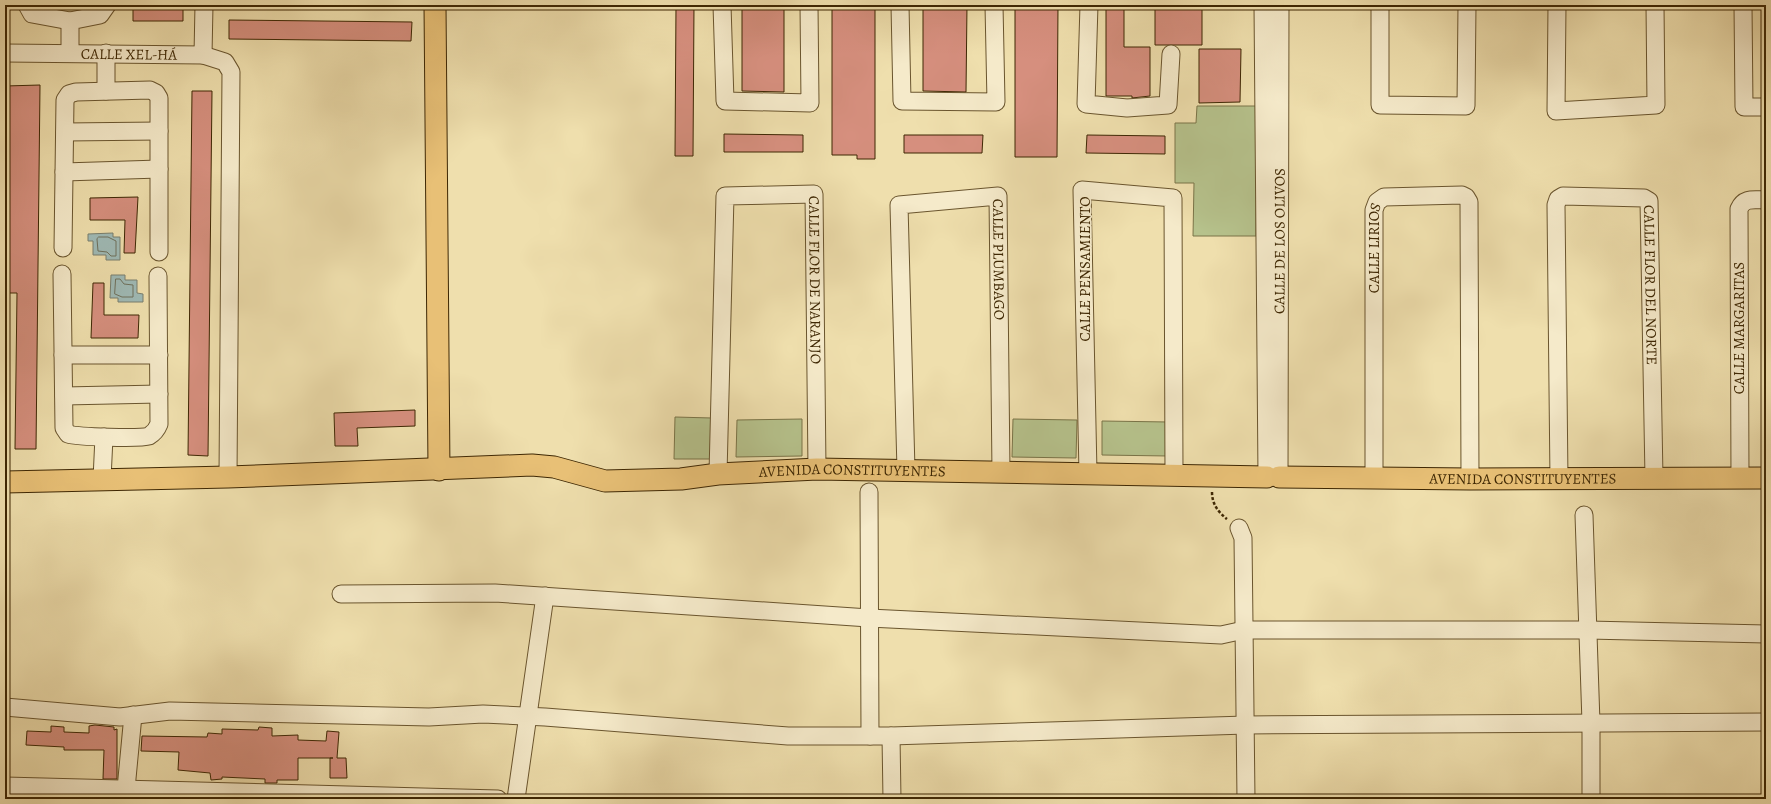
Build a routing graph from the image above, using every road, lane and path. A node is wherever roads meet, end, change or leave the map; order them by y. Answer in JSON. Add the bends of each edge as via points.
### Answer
{"nodes":[{"id":1,"x":27,"y":5,"type":"edge"},
{"id":2,"x":107,"y":5,"type":"edge"},
{"id":3,"x":204,"y":5,"type":"edge"},
{"id":4,"x":435,"y":5,"type":"edge"},
{"id":5,"x":722,"y":5,"type":"edge"},
{"id":6,"x":809,"y":5,"type":"edge"},
{"id":7,"x":900,"y":5,"type":"edge"},
{"id":8,"x":994,"y":5,"type":"edge"},
{"id":9,"x":1088,"y":5,"type":"edge"},
{"id":10,"x":1262,"y":5,"type":"edge"},
{"id":11,"x":1280,"y":5,"type":"edge"},
{"id":12,"x":1380,"y":5,"type":"edge"},
{"id":13,"x":1467,"y":5,"type":"edge"},
{"id":14,"x":1557,"y":5,"type":"edge"},
{"id":15,"x":1655,"y":5,"type":"edge"},
{"id":16,"x":1743,"y":5,"type":"edge"},
{"id":17,"x":70,"y":21,"type":"junction"},
{"id":18,"x":5,"y":53,"type":"edge"},
{"id":19,"x":70,"y":53,"type":"junction"},
{"id":20,"x":106,"y":53,"type":"junction"},
{"id":21,"x":204,"y":54,"type":"junction"},
{"id":22,"x":1171,"y":54,"type":"dead end"},
{"id":23,"x":106,"y":91,"type":"junction"},
{"id":24,"x":1766,"y":108,"type":"edge"},
{"id":25,"x":159,"y":131,"type":"junction"},
{"id":26,"x":65,"y":132,"type":"junction"},
{"id":27,"x":159,"y":169,"type":"junction"},
{"id":28,"x":64,"y":172,"type":"junction"},
{"id":29,"x":1766,"y":200,"type":"edge"},
{"id":30,"x":63,"y":248,"type":"dead end"},
{"id":31,"x":159,"y":252,"type":"dead end"},
{"id":32,"x":62,"y":274,"type":"dead end"},
{"id":33,"x":158,"y":276,"type":"dead end"},
{"id":34,"x":63,"y":355,"type":"junction"},
{"id":35,"x":159,"y":355,"type":"junction"},
{"id":36,"x":159,"y":394,"type":"junction"},
{"id":37,"x":64,"y":396,"type":"junction"},
{"id":38,"x":104,"y":437,"type":"junction"},
{"id":39,"x":817,"y":469,"type":"junction"},
{"id":40,"x":439,"y":470,"type":"junction"},
{"id":41,"x":906,"y":470,"type":"junction"},
{"id":42,"x":1001,"y":472,"type":"junction"},
{"id":43,"x":1088,"y":473,"type":"junction"},
{"id":44,"x":718,"y":474,"type":"junction"},
{"id":45,"x":1174,"y":474,"type":"junction"},
{"id":46,"x":1211,"y":476,"type":"junction"},
{"id":47,"x":228,"y":477,"type":"junction"},
{"id":48,"x":1273,"y":477,"type":"junction"},
{"id":49,"x":1374,"y":477,"type":"junction"},
{"id":50,"x":1654,"y":478,"type":"junction"},
{"id":51,"x":1740,"y":478,"type":"junction"},
{"id":52,"x":1766,"y":478,"type":"edge"},
{"id":53,"x":1470,"y":479,"type":"junction"},
{"id":54,"x":1559,"y":479,"type":"junction"},
{"id":55,"x":102,"y":480,"type":"junction"},
{"id":56,"x":5,"y":482,"type":"edge"},
{"id":57,"x":869,"y":492,"type":"dead end"},
{"id":58,"x":1584,"y":515,"type":"dead end"},
{"id":59,"x":1239,"y":528,"type":"joint"},
{"id":60,"x":341,"y":594,"type":"dead end"},
{"id":61,"x":546,"y":596,"type":"junction"},
{"id":62,"x":869,"y":618,"type":"junction"},
{"id":63,"x":1244,"y":630,"type":"junction"},
{"id":64,"x":1588,"y":630,"type":"junction"},
{"id":65,"x":1766,"y":634,"type":"edge"},
{"id":66,"x":5,"y":707,"type":"edge"},
{"id":67,"x":133,"y":715,"type":"junction"},
{"id":68,"x":527,"y":716,"type":"junction"},
{"id":69,"x":1766,"y":722,"type":"edge"},
{"id":70,"x":1592,"y":723,"type":"junction"},
{"id":71,"x":1246,"y":725,"type":"junction"},
{"id":72,"x":870,"y":736,"type":"junction"},
{"id":73,"x":891,"y":736,"type":"junction"},
{"id":74,"x":5,"y":786,"type":"edge"},
{"id":75,"x":126,"y":790,"type":"junction"},
{"id":76,"x":498,"y":799,"type":"edge"},
{"id":77,"x":516,"y":799,"type":"edge"},
{"id":78,"x":892,"y":799,"type":"edge"},
{"id":79,"x":1246,"y":799,"type":"edge"},
{"id":80,"x":1592,"y":799,"type":"edge"}],
"edges":[{"from":1,"to":17,"type":"street","via":[[32,14]]},
{"from":2,"to":17,"type":"street","via":[[100,16]]},
{"from":3,"to":21,"type":"street"},
{"from":4,"to":40,"type":"main road"},
{"from":5,"to":6,"type":"street","via":[[725,100],[810,103]]},
{"from":7,"to":8,"type":"street","via":[[902,101],[996,102]]},
{"from":9,"to":22,"type":"street","via":[[1086,104],[1127,108],[1168,105]]},
{"from":10,"to":48,"type":"street","name":"CALLE DE LOS OLIVOS"},
{"from":11,"to":48,"type":"street","name":"CALLE DE LOS OLIVOS"},
{"from":12,"to":13,"type":"street","via":[[1380,104],[1466,106]]},
{"from":14,"to":15,"type":"street","via":[[1556,111],[1656,105]]},
{"from":16,"to":24,"type":"street","via":[[1744,107]]},
{"from":17,"to":19,"type":"street"},
{"from":18,"to":19,"type":"street","name":"CALLE XEL-HÁ"},
{"from":19,"to":20,"type":"street","name":"CALLE XEL-HÁ"},
{"from":20,"to":21,"type":"street","name":"CALLE XEL-HÁ"},
{"from":20,"to":23,"type":"street"},
{"from":21,"to":47,"type":"street","via":[[225,62],[231,72]]},
{"from":23,"to":25,"type":"street","via":[[150,90],[156,93]]},
{"from":23,"to":26,"type":"street","via":[[69,94],[65,100]]},
{"from":25,"to":26,"type":"street"},
{"from":25,"to":27,"type":"street"},
{"from":26,"to":28,"type":"street"},
{"from":27,"to":28,"type":"street"},
{"from":27,"to":31,"type":"street"},
{"from":28,"to":30,"type":"street"},
{"from":29,"to":51,"type":"street","name":"CALLE MARGARITAS","via":[[1747,200],[1739,209]]},
{"from":32,"to":34,"type":"street"},
{"from":33,"to":35,"type":"street"},
{"from":34,"to":35,"type":"street"},
{"from":34,"to":37,"type":"street"},
{"from":35,"to":36,"type":"street"},
{"from":36,"to":37,"type":"street"},
{"from":36,"to":38,"type":"street","via":[[159,424],[155,432],[148,436]]},
{"from":37,"to":38,"type":"street","via":[[64,428],[68,434]]},
{"from":38,"to":55,"type":"street"},
{"from":39,"to":41,"type":"main road","name":"AVENIDA CONSTITUYENTES"},
{"from":39,"to":44,"type":"main road","name":"AVENIDA CONSTITUYENTES"},
{"from":39,"to":44,"type":"street","name":"CALLE FLOR DE NARANJO","via":[[814,194],[724,196]]},
{"from":40,"to":44,"type":"main road","name":"AVENIDA CONSTITUYENTES","via":[[532,465],[554,467],[605,481],[681,479]]},
{"from":40,"to":47,"type":"main road","name":"AVENIDA CONSTITUYENTES"},
{"from":41,"to":42,"type":"main road","name":"AVENIDA CONSTITUYENTES"},
{"from":41,"to":42,"type":"street","name":"CALLE PLUMBAGO","via":[[898,205],[998,196]]},
{"from":42,"to":43,"type":"main road","name":"AVENIDA CONSTITUYENTES"},
{"from":43,"to":45,"type":"main road","name":"AVENIDA CONSTITUYENTES"},
{"from":43,"to":45,"type":"street","name":"CALLE PENSAMIENTO","via":[[1082,190],[1173,198]]},
{"from":45,"to":46,"type":"main road","name":"AVENIDA CONSTITUYENTES"},
{"from":46,"to":48,"type":"main road","name":"AVENIDA CONSTITUYENTES"},
{"from":46,"to":59,"type":"path","via":[[1212,500],[1220,513]]},
{"from":47,"to":55,"type":"main road","name":"AVENIDA CONSTITUYENTES"},
{"from":48,"to":49,"type":"main road","name":"AVENIDA CONSTITUYENTES"},
{"from":49,"to":53,"type":"main road","name":"AVENIDA CONSTITUYENTES"},
{"from":49,"to":53,"type":"street","name":"CALLE LIRIOS","via":[[1374,210],[1377,202],[1384,197],[1462,195],[1469,202]]},
{"from":50,"to":51,"type":"main road","name":"AVENIDA CONSTITUYENTES"},
{"from":50,"to":54,"type":"main road","name":"AVENIDA CONSTITUYENTES"},
{"from":50,"to":54,"type":"street","name":"CALLE FLOR DEL NORTE","via":[[1650,201],[1644,198],[1563,196],[1558,199],[1556,205]]},
{"from":51,"to":52,"type":"main road","name":"AVENIDA CONSTITUYENTES"},
{"from":53,"to":54,"type":"main road","name":"AVENIDA CONSTITUYENTES"},
{"from":55,"to":56,"type":"main road","name":"AVENIDA CONSTITUYENTES"},
{"from":57,"to":62,"type":"street"},
{"from":58,"to":64,"type":"street"},
{"from":59,"to":63,"type":"street","via":[[1243,538]]},
{"from":60,"to":61,"type":"street","via":[[495,593]]},
{"from":61,"to":62,"type":"street"},
{"from":61,"to":68,"type":"street"},
{"from":62,"to":63,"type":"street","via":[[1221,635]]},
{"from":62,"to":72,"type":"street"},
{"from":63,"to":64,"type":"street"},
{"from":63,"to":71,"type":"street"},
{"from":64,"to":65,"type":"street"},
{"from":64,"to":70,"type":"street"},
{"from":66,"to":67,"type":"street","via":[[120,717]]},
{"from":67,"to":68,"type":"street","via":[[170,711],[389,717],[483,714]]},
{"from":67,"to":75,"type":"street"},
{"from":68,"to":72,"type":"street","via":[[788,736]]},
{"from":68,"to":77,"type":"street"},
{"from":69,"to":70,"type":"street"},
{"from":70,"to":71,"type":"street"},
{"from":70,"to":80,"type":"street"},
{"from":71,"to":73,"type":"street"},
{"from":71,"to":79,"type":"street"},
{"from":72,"to":73,"type":"street"},
{"from":73,"to":78,"type":"street"},
{"from":74,"to":75,"type":"street"},
{"from":75,"to":76,"type":"street"}]}
